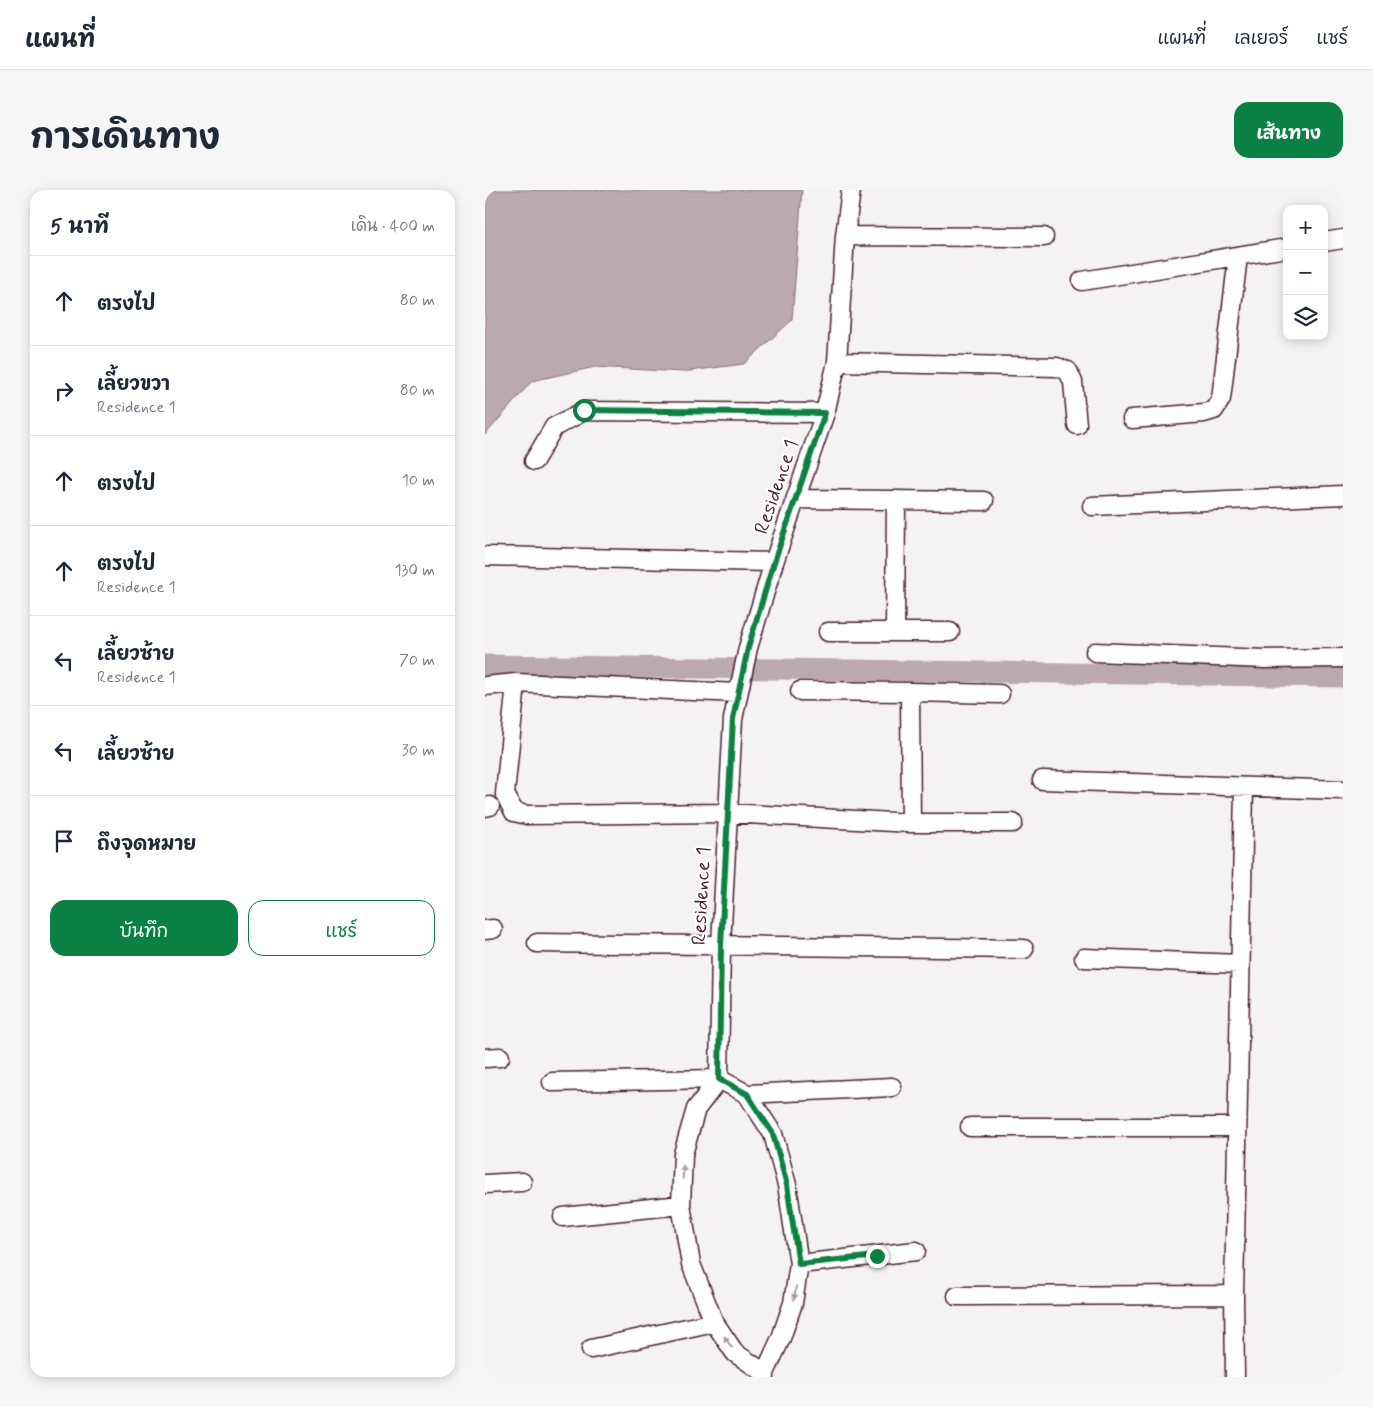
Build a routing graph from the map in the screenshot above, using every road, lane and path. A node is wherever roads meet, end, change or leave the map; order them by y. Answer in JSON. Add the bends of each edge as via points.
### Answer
{"nodes":[{"id":1,"x":851,"y":190,"type":"edge"},
{"id":2,"x":845,"y":236,"type":"junction"},
{"id":3,"x":1044,"y":237,"type":"dead end"},
{"id":4,"x":1343,"y":240,"type":"edge"},
{"id":5,"x":1328,"y":242,"type":"edge"},
{"id":6,"x":1283,"y":249,"type":"edge"},
{"id":7,"x":1238,"y":256,"type":"junction"},
{"id":8,"x":1082,"y":281,"type":"dead end"},
{"id":9,"x":837,"y":362,"type":"junction"},
{"id":10,"x":825,"y":413,"type":"junction"},
{"id":11,"x":1132,"y":419,"type":"dead end"},
{"id":12,"x":1077,"y":425,"type":"dead end"},
{"id":13,"x":534,"y":461,"type":"dead end"},
{"id":14,"x":1343,"y":495,"type":"edge"},
{"id":15,"x":796,"y":498,"type":"junction"},
{"id":16,"x":896,"y":501,"type":"junction"},
{"id":17,"x":984,"y":501,"type":"dead end"},
{"id":18,"x":1092,"y":506,"type":"dead end"},
{"id":19,"x":485,"y":556,"type":"edge"},
{"id":20,"x":774,"y":562,"type":"junction"},
{"id":21,"x":828,"y":632,"type":"dead end"},
{"id":22,"x":895,"y":632,"type":"junction"},
{"id":23,"x":950,"y":632,"type":"dead end"},
{"id":24,"x":1095,"y":652,"type":"dead end"},
{"id":25,"x":1343,"y":658,"type":"edge"},
{"id":26,"x":516,"y":683,"type":"junction"},
{"id":27,"x":485,"y":686,"type":"edge"},
{"id":28,"x":739,"y":689,"type":"junction"},
{"id":29,"x":800,"y":690,"type":"dead end"},
{"id":30,"x":910,"y":692,"type":"junction"},
{"id":31,"x":1000,"y":694,"type":"dead end"},
{"id":32,"x":1042,"y":780,"type":"dead end"},
{"id":33,"x":1244,"y":788,"type":"junction"},
{"id":34,"x":1343,"y":790,"type":"edge"},
{"id":35,"x":727,"y":813,"type":"junction"},
{"id":36,"x":911,"y":823,"type":"junction"},
{"id":37,"x":1013,"y":823,"type":"dead end"},
{"id":38,"x":537,"y":943,"type":"dead end"},
{"id":39,"x":721,"y":945,"type":"junction"},
{"id":40,"x":1024,"y":949,"type":"dead end"},
{"id":41,"x":1084,"y":958,"type":"dead end"},
{"id":42,"x":1240,"y":964,"type":"junction"},
{"id":43,"x":719,"y":1079,"type":"junction"},
{"id":44,"x":552,"y":1082,"type":"dead end"},
{"id":45,"x":892,"y":1088,"type":"dead end"},
{"id":46,"x":747,"y":1094,"type":"junction"},
{"id":47,"x":970,"y":1127,"type":"dead end"},
{"id":48,"x":1237,"y":1127,"type":"junction"},
{"id":49,"x":522,"y":1182,"type":"dead end"},
{"id":50,"x":485,"y":1184,"type":"edge"},
{"id":51,"x":681,"y":1205,"type":"junction"},
{"id":52,"x":563,"y":1216,"type":"dead end"},
{"id":53,"x":916,"y":1251,"type":"dead end"},
{"id":54,"x":799,"y":1264,"type":"junction"},
{"id":55,"x":1234,"y":1295,"type":"junction"},
{"id":56,"x":957,"y":1296,"type":"dead end"},
{"id":57,"x":714,"y":1322,"type":"junction"},
{"id":58,"x":591,"y":1349,"type":"dead end"},
{"id":59,"x":765,"y":1375,"type":"edge"},
{"id":60,"x":1235,"y":1377,"type":"edge"}],
"edges":[{"from":1,"to":2,"type":"street","name":"Residence 1"},
{"from":2,"to":3,"type":"street"},
{"from":2,"to":9,"type":"street","name":"Residence 1"},
{"from":4,"to":5,"type":"street"},
{"from":6,"to":7,"type":"street"},
{"from":7,"to":8,"type":"street"},
{"from":7,"to":11,"type":"street","via":[[1221,399],[1214,410]]},
{"from":9,"to":10,"type":"street","name":"Residence 1"},
{"from":9,"to":12,"type":"street","via":[[1057,367],[1067,371],[1073,382]]},
{"from":10,"to":13,"type":"street","via":[[584,410],[554,427]]},
{"from":10,"to":15,"type":"street","name":"Residence 1"},
{"from":14,"to":18,"type":"street"},
{"from":15,"to":16,"type":"street"},
{"from":15,"to":20,"type":"street","name":"Residence 1"},
{"from":16,"to":17,"type":"street"},
{"from":16,"to":22,"type":"street"},
{"from":19,"to":20,"type":"street"},
{"from":20,"to":28,"type":"street","name":"Residence 1"},
{"from":21,"to":22,"type":"street"},
{"from":22,"to":23,"type":"street"},
{"from":24,"to":25,"type":"street","via":[[1265,659]]},
{"from":26,"to":27,"type":"street"},
{"from":26,"to":28,"type":"street"},
{"from":26,"to":35,"type":"street","via":[[505,794],[514,812],[527,815]]},
{"from":28,"to":35,"type":"street","name":"Residence 1","via":[[733,719]]},
{"from":29,"to":30,"type":"street"},
{"from":30,"to":31,"type":"street"},
{"from":30,"to":36,"type":"street"},
{"from":32,"to":33,"type":"street"},
{"from":33,"to":34,"type":"street"},
{"from":33,"to":42,"type":"street"},
{"from":35,"to":36,"type":"street"},
{"from":35,"to":39,"type":"street","name":"Residence 1"},
{"from":36,"to":37,"type":"street"},
{"from":38,"to":39,"type":"street"},
{"from":39,"to":40,"type":"street"},
{"from":39,"to":43,"type":"street","name":"Residence 1"},
{"from":41,"to":42,"type":"street"},
{"from":42,"to":48,"type":"street"},
{"from":43,"to":44,"type":"street"},
{"from":43,"to":46,"type":"street"},
{"from":51,"to":43,"type":"street","one_way":true,"via":[[683,1154],[696,1110]]},
{"from":45,"to":46,"type":"street"},
{"from":46,"to":54,"type":"street","via":[[773,1134],[787,1185]]},
{"from":47,"to":48,"type":"street"},
{"from":48,"to":55,"type":"street"},
{"from":49,"to":50,"type":"street"},
{"from":51,"to":52,"type":"street"},
{"from":51,"to":57,"type":"street","via":[[691,1264]]},
{"from":53,"to":54,"type":"street"},
{"from":54,"to":59,"type":"street","one_way":true,"via":[[793,1303]]},
{"from":55,"to":56,"type":"street"},
{"from":55,"to":60,"type":"street"},
{"from":57,"to":58,"type":"street"},
{"from":59,"to":57,"type":"street","one_way":true,"via":[[735,1353]]}]}
